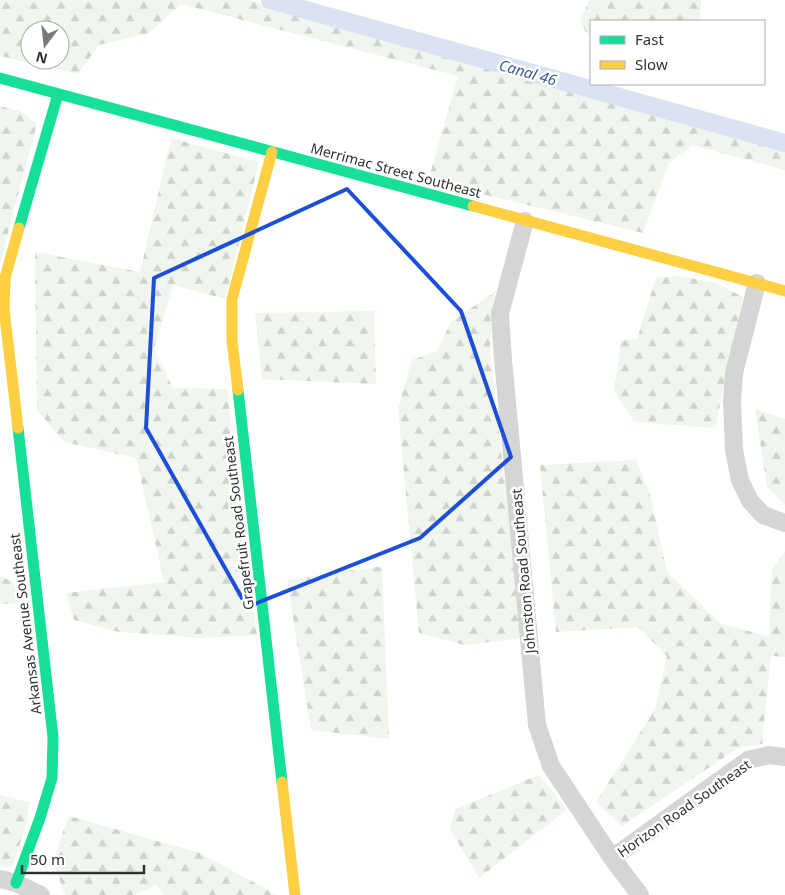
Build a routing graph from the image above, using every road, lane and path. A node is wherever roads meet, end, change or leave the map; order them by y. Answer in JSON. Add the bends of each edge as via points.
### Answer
{"nodes":[{"id":1,"x":0,"y":78,"type":"edge"},
{"id":2,"x":58,"y":94,"type":"junction"},
{"id":3,"x":272,"y":152,"type":"junction"},
{"id":4,"x":526,"y":221,"type":"junction"},
{"id":5,"x":757,"y":283,"type":"junction"},
{"id":6,"x":785,"y":291,"type":"edge"},
{"id":7,"x":785,"y":523,"type":"edge"},
{"id":8,"x":785,"y":757,"type":"edge"},
{"id":9,"x":612,"y":858,"type":"junction"},
{"id":10,"x":8,"y":881,"type":"edge"},
{"id":11,"x":41,"y":895,"type":"edge"},
{"id":12,"x":295,"y":895,"type":"edge"},
{"id":13,"x":640,"y":895,"type":"edge"}],
"edges":[{"from":1,"to":2,"type":"street","name":"Merrimac Street Southeast"},
{"from":2,"to":3,"type":"street","name":"Merrimac Street Southeast"},
{"from":2,"to":10,"type":"street","name":"Arkansas Avenue Southeast","via":[[5,278],[4,309],[53,737],[52,778],[40,818]]},
{"from":3,"to":4,"type":"street","name":"Merrimac Street Southeast"},
{"from":3,"to":12,"type":"street","name":"Grapefruit Road Southeast","via":[[232,298],[232,341]]},
{"from":4,"to":5,"type":"street","name":"Merrimac Street Southeast"},
{"from":4,"to":9,"type":"street","name":"Johnston Road Southeast","via":[[500,314],[537,724],[551,766]]},
{"from":5,"to":6,"type":"street","name":"Merrimac Street Southeast"},
{"from":5,"to":7,"type":"street","via":[[734,373],[734,450],[740,480],[750,501],[763,514]]},
{"from":8,"to":9,"type":"street","name":"Horizon Road Southeast","via":[[770,754],[748,760]]},
{"from":9,"to":13,"type":"street","name":"Johnston Road Southeast"},
{"from":10,"to":11,"type":"street"}]}
